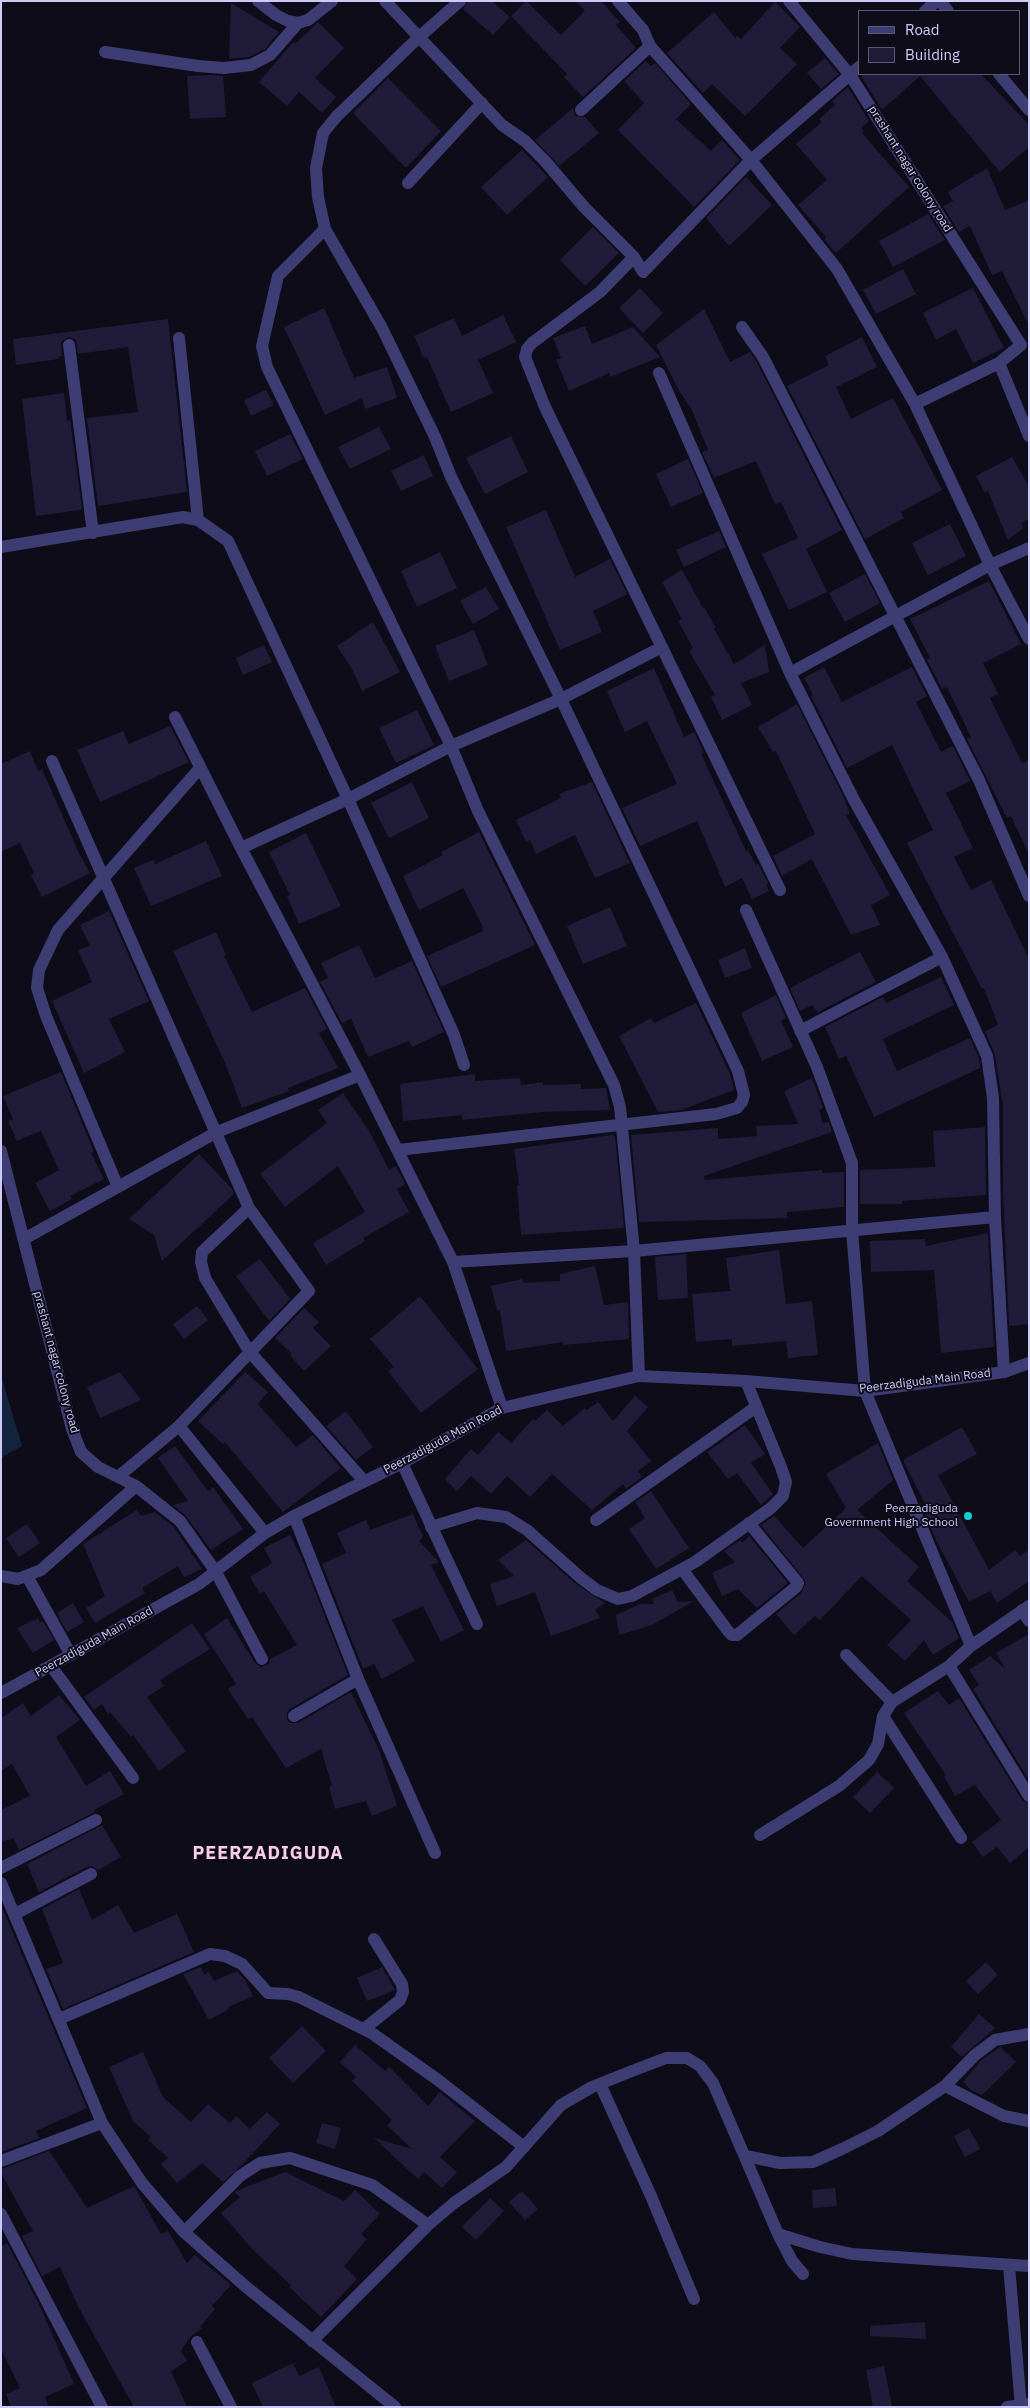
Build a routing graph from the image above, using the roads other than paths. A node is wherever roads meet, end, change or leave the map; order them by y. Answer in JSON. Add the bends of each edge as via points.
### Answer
{"nodes":[{"id":1,"x":258,"y":1,"type":"edge"},
{"id":2,"x":332,"y":1,"type":"edge"},
{"id":3,"x":385,"y":1,"type":"edge"},
{"id":4,"x":460,"y":1,"type":"edge"},
{"id":5,"x":618,"y":1,"type":"edge"},
{"id":6,"x":789,"y":1,"type":"edge"},
{"id":7,"x":938,"y":1,"type":"edge"},
{"id":8,"x":926,"y":10,"type":"edge"},
{"id":9,"x":947,"y":10,"type":"edge"},
{"id":10,"x":298,"y":23,"type":"junction"},
{"id":11,"x":418,"y":38,"type":"junction"},
{"id":12,"x":650,"y":46,"type":"junction"},
{"id":13,"x":105,"y":52,"type":"dead end"},
{"id":14,"x":854,"y":71,"type":"edge"},
{"id":15,"x":1000,"y":75,"type":"edge"},
{"id":16,"x":482,"y":103,"type":"junction"},
{"id":17,"x":581,"y":110,"type":"dead end"},
{"id":18,"x":1029,"y":110,"type":"edge"},
{"id":19,"x":751,"y":160,"type":"junction"},
{"id":20,"x":408,"y":183,"type":"dead end"},
{"id":21,"x":325,"y":229,"type":"junction"},
{"id":22,"x":634,"y":257,"type":"junction"},
{"id":23,"x":742,"y":327,"type":"dead end"},
{"id":24,"x":179,"y":338,"type":"dead end"},
{"id":25,"x":69,"y":345,"type":"dead end"},
{"id":26,"x":999,"y":364,"type":"junction"},
{"id":27,"x":659,"y":373,"type":"dead end"},
{"id":28,"x":915,"y":404,"type":"junction"},
{"id":29,"x":1029,"y":436,"type":"edge"},
{"id":30,"x":198,"y":520,"type":"junction"},
{"id":31,"x":93,"y":533,"type":"junction"},
{"id":32,"x":1,"y":548,"type":"edge"},
{"id":33,"x":1029,"y":548,"type":"edge"},
{"id":34,"x":990,"y":565,"type":"junction"},
{"id":35,"x":897,"y":617,"type":"junction"},
{"id":36,"x":1029,"y":639,"type":"edge"},
{"id":37,"x":662,"y":647,"type":"junction"},
{"id":38,"x":790,"y":673,"type":"junction"},
{"id":39,"x":560,"y":699,"type":"junction"},
{"id":40,"x":175,"y":717,"type":"dead end"},
{"id":41,"x":452,"y":746,"type":"junction"},
{"id":42,"x":52,"y":761,"type":"dead end"},
{"id":43,"x":200,"y":768,"type":"junction"},
{"id":44,"x":348,"y":799,"type":"junction"},
{"id":45,"x":241,"y":848,"type":"junction"},
{"id":46,"x":1024,"y":865,"type":"edge"},
{"id":47,"x":104,"y":877,"type":"junction"},
{"id":48,"x":780,"y":890,"type":"dead end"},
{"id":49,"x":1029,"y":896,"type":"edge"},
{"id":50,"x":746,"y":910,"type":"dead end"},
{"id":51,"x":942,"y":957,"type":"junction"},
{"id":52,"x":800,"y":1030,"type":"junction"},
{"id":53,"x":464,"y":1065,"type":"dead end"},
{"id":54,"x":360,"y":1075,"type":"junction"},
{"id":55,"x":620,"y":1125,"type":"junction"},
{"id":56,"x":217,"y":1132,"type":"junction"},
{"id":57,"x":398,"y":1150,"type":"junction"},
{"id":58,"x":1,"y":1152,"type":"edge"},
{"id":59,"x":118,"y":1187,"type":"junction"},
{"id":60,"x":249,"y":1208,"type":"junction"},
{"id":61,"x":995,"y":1216,"type":"junction"},
{"id":62,"x":852,"y":1230,"type":"junction"},
{"id":63,"x":24,"y":1239,"type":"junction"},
{"id":64,"x":634,"y":1251,"type":"junction"},
{"id":65,"x":453,"y":1262,"type":"junction"},
{"id":66,"x":249,"y":1351,"type":"junction"},
{"id":67,"x":1029,"y":1364,"type":"edge"},
{"id":68,"x":1004,"y":1372,"type":"junction"},
{"id":69,"x":639,"y":1376,"type":"junction"},
{"id":70,"x":746,"y":1381,"type":"junction"},
{"id":71,"x":865,"y":1391,"type":"junction"},
{"id":72,"x":756,"y":1407,"type":"junction"},
{"id":73,"x":502,"y":1408,"type":"junction"},
{"id":74,"x":179,"y":1426,"type":"junction"},
{"id":75,"x":402,"y":1463,"type":"junction"},
{"id":76,"x":118,"y":1476,"type":"junction"},
{"id":77,"x":364,"y":1481,"type":"junction"},
{"id":78,"x":136,"y":1486,"type":"junction"},
{"id":79,"x":294,"y":1516,"type":"junction"},
{"id":80,"x":596,"y":1520,"type":"dead end"},
{"id":81,"x":750,"y":1523,"type":"junction"},
{"id":82,"x":431,"y":1527,"type":"junction"},
{"id":83,"x":264,"y":1533,"type":"junction"},
{"id":84,"x":682,"y":1569,"type":"junction"},
{"id":85,"x":216,"y":1572,"type":"junction"},
{"id":86,"x":1,"y":1576,"type":"edge"},
{"id":87,"x":26,"y":1576,"type":"junction"},
{"id":88,"x":1025,"y":1608,"type":"edge"},
{"id":89,"x":1029,"y":1622,"type":"edge"},
{"id":90,"x":477,"y":1624,"type":"dead end"},
{"id":91,"x":971,"y":1646,"type":"junction"},
{"id":92,"x":71,"y":1655,"type":"junction"},
{"id":93,"x":846,"y":1655,"type":"dead end"},
{"id":94,"x":262,"y":1659,"type":"dead end"},
{"id":95,"x":51,"y":1666,"type":"junction"},
{"id":96,"x":949,"y":1666,"type":"junction"},
{"id":97,"x":358,"y":1679,"type":"junction"},
{"id":98,"x":1,"y":1693,"type":"edge"},
{"id":99,"x":892,"y":1702,"type":"junction"},
{"id":100,"x":294,"y":1716,"type":"dead end"},
{"id":101,"x":883,"y":1716,"type":"junction"},
{"id":102,"x":133,"y":1778,"type":"dead end"},
{"id":103,"x":1029,"y":1796,"type":"edge"},
{"id":104,"x":96,"y":1820,"type":"dead end"},
{"id":105,"x":760,"y":1835,"type":"dead end"},
{"id":106,"x":961,"y":1838,"type":"dead end"},
{"id":107,"x":435,"y":1854,"type":"dead end"},
{"id":108,"x":1,"y":1868,"type":"edge"},
{"id":109,"x":91,"y":1874,"type":"dead end"},
{"id":110,"x":1,"y":1883,"type":"edge"},
{"id":111,"x":15,"y":1914,"type":"junction"},
{"id":112,"x":374,"y":1939,"type":"dead end"},
{"id":113,"x":59,"y":2019,"type":"junction"},
{"id":114,"x":364,"y":2029,"type":"junction"},
{"id":115,"x":1029,"y":2034,"type":"edge"},
{"id":116,"x":600,"y":2084,"type":"junction"},
{"id":117,"x":945,"y":2086,"type":"junction"},
{"id":118,"x":1029,"y":2122,"type":"edge"},
{"id":119,"x":102,"y":2123,"type":"junction"},
{"id":120,"x":524,"y":2147,"type":"junction"},
{"id":121,"x":746,"y":2156,"type":"junction"},
{"id":122,"x":1,"y":2161,"type":"edge"},
{"id":123,"x":1,"y":2214,"type":"edge"},
{"id":124,"x":428,"y":2225,"type":"junction"},
{"id":125,"x":184,"y":2232,"type":"junction"},
{"id":126,"x":778,"y":2234,"type":"junction"},
{"id":127,"x":1009,"y":2266,"type":"junction"},
{"id":128,"x":1029,"y":2266,"type":"edge"},
{"id":129,"x":803,"y":2274,"type":"dead end"},
{"id":130,"x":694,"y":2299,"type":"dead end"},
{"id":131,"x":312,"y":2341,"type":"junction"},
{"id":132,"x":197,"y":2342,"type":"dead end"},
{"id":133,"x":1024,"y":2405,"type":"edge"},
{"id":134,"x":102,"y":2407,"type":"edge"},
{"id":135,"x":231,"y":2407,"type":"edge"},
{"id":136,"x":395,"y":2407,"type":"edge"},
{"id":137,"x":1007,"y":2407,"type":"edge"}],
"edges":[{"from":1,"to":10,"type":"street","via":[[276,15]]},
{"from":2,"to":10,"type":"street","via":[[308,20]]},
{"from":3,"to":11,"type":"street"},
{"from":4,"to":11,"type":"street"},
{"from":5,"to":12,"type":"street","via":[[643,30]]},
{"from":6,"to":14,"type":"street","name":"prashant nagar colony road"},
{"from":7,"to":8,"type":"street"},
{"from":7,"to":9,"type":"street"},
{"from":10,"to":13,"type":"street","via":[[270,55],[251,66],[198,66]]},
{"from":11,"to":16,"type":"street"},
{"from":11,"to":21,"type":"street","via":[[323,133],[316,168]]},
{"from":12,"to":17,"type":"street"},
{"from":12,"to":19,"type":"street"},
{"from":14,"to":19,"type":"street"},
{"from":14,"to":26,"type":"street","name":"prashant nagar colony road","via":[[1021,345]]},
{"from":15,"to":18,"type":"street"},
{"from":16,"to":20,"type":"street"},
{"from":16,"to":22,"type":"street","via":[[502,125],[545,161],[584,207]]},
{"from":19,"to":22,"type":"street","via":[[643,272]]},
{"from":19,"to":28,"type":"street","via":[[837,269]]},
{"from":21,"to":39,"type":"street","via":[[382,328]]},
{"from":21,"to":41,"type":"street","via":[[278,276],[262,346],[267,367]]},
{"from":22,"to":37,"type":"street","via":[[600,292],[532,343],[525,358],[545,407]]},
{"from":23,"to":35,"type":"street","via":[[763,357]]},
{"from":24,"to":30,"type":"street"},
{"from":25,"to":31,"type":"street"},
{"from":26,"to":28,"type":"street"},
{"from":26,"to":29,"type":"street"},
{"from":27,"to":38,"type":"street"},
{"from":28,"to":34,"type":"street"},
{"from":30,"to":31,"type":"street","via":[[184,517]]},
{"from":30,"to":44,"type":"street","via":[[228,541]]},
{"from":31,"to":32,"type":"street"},
{"from":33,"to":34,"type":"street"},
{"from":34,"to":35,"type":"street"},
{"from":34,"to":36,"type":"street"},
{"from":35,"to":38,"type":"street"},
{"from":35,"to":46,"type":"street"},
{"from":37,"to":39,"type":"street"},
{"from":37,"to":48,"type":"street"},
{"from":38,"to":51,"type":"street","via":[[854,800]]},
{"from":39,"to":41,"type":"street"},
{"from":39,"to":55,"type":"street","via":[[738,1071],[743,1089],[742,1102],[736,1108],[716,1114]]},
{"from":40,"to":43,"type":"street"},
{"from":41,"to":44,"type":"street"},
{"from":41,"to":55,"type":"street","via":[[478,811],[614,1085],[620,1107]]},
{"from":42,"to":47,"type":"street"},
{"from":43,"to":45,"type":"street"},
{"from":43,"to":47,"type":"street"},
{"from":44,"to":45,"type":"street"},
{"from":44,"to":53,"type":"street","via":[[454,1035]]},
{"from":45,"to":54,"type":"street"},
{"from":46,"to":49,"type":"street"},
{"from":47,"to":56,"type":"street"},
{"from":47,"to":59,"type":"street","via":[[58,930],[40,970],[37,988]]},
{"from":50,"to":52,"type":"street"},
{"from":51,"to":52,"type":"street"},
{"from":51,"to":61,"type":"street","via":[[989,1063]]},
{"from":52,"to":62,"type":"street","via":[[852,1163]]},
{"from":54,"to":56,"type":"street"},
{"from":54,"to":57,"type":"street"},
{"from":55,"to":57,"type":"street"},
{"from":55,"to":64,"type":"street"},
{"from":56,"to":59,"type":"street"},
{"from":56,"to":60,"type":"street"},
{"from":57,"to":65,"type":"street"},
{"from":58,"to":63,"type":"street","name":"prashant nagar colony road"},
{"from":59,"to":63,"type":"street"},
{"from":60,"to":66,"type":"street","via":[[202,1252],[201,1262],[205,1278]]},
{"from":60,"to":66,"type":"street","via":[[309,1291]]},
{"from":61,"to":62,"type":"street"},
{"from":61,"to":68,"type":"street"},
{"from":62,"to":64,"type":"street"},
{"from":62,"to":71,"type":"street"},
{"from":63,"to":76,"type":"street","name":"prashant nagar colony road","via":[[72,1429],[81,1452],[98,1467]]},
{"from":64,"to":65,"type":"street"},
{"from":64,"to":69,"type":"street"},
{"from":65,"to":73,"type":"street"},
{"from":66,"to":74,"type":"street"},
{"from":66,"to":77,"type":"street"},
{"from":67,"to":68,"type":"street","name":"Peerzadiguda Main Road"},
{"from":68,"to":71,"type":"street","name":"Peerzadiguda Main Road"},
{"from":69,"to":70,"type":"street","name":"Peerzadiguda Main Road"},
{"from":69,"to":73,"type":"street","name":"Peerzadiguda Main Road"},
{"from":70,"to":71,"type":"street","name":"Peerzadiguda Main Road"},
{"from":70,"to":72,"type":"street"},
{"from":71,"to":91,"type":"street"},
{"from":72,"to":80,"type":"street"},
{"from":72,"to":81,"type":"street","via":[[786,1482],[783,1496]]},
{"from":73,"to":75,"type":"street","name":"Peerzadiguda Main Road"},
{"from":74,"to":76,"type":"street"},
{"from":74,"to":83,"type":"street"},
{"from":75,"to":77,"type":"street","name":"Peerzadiguda Main Road"},
{"from":75,"to":82,"type":"street"},
{"from":76,"to":78,"type":"street","name":"prashant nagar colony road"},
{"from":77,"to":79,"type":"street","name":"Peerzadiguda Main Road"},
{"from":78,"to":85,"type":"street","name":"prashant nagar colony road","via":[[180,1521]]},
{"from":78,"to":87,"type":"street","via":[[41,1570]]},
{"from":79,"to":83,"type":"street","name":"Peerzadiguda Main Road"},
{"from":79,"to":97,"type":"street"},
{"from":81,"to":84,"type":"street"},
{"from":81,"to":84,"type":"street","via":[[798,1583],[737,1635],[728,1631]]},
{"from":82,"to":84,"type":"street","via":[[477,1513],[506,1517],[527,1530],[597,1590],[618,1599],[632,1596]]},
{"from":82,"to":90,"type":"street"},
{"from":83,"to":85,"type":"street","name":"Peerzadiguda Main Road"},
{"from":85,"to":92,"type":"street","name":"Peerzadiguda Main Road"},
{"from":85,"to":94,"type":"street","name":"prashant nagar colony road"},
{"from":86,"to":87,"type":"street"},
{"from":87,"to":92,"type":"street"},
{"from":88,"to":89,"type":"street"},
{"from":88,"to":91,"type":"street"},
{"from":91,"to":96,"type":"street"},
{"from":92,"to":95,"type":"street","name":"Peerzadiguda Main Road"},
{"from":93,"to":99,"type":"street"},
{"from":95,"to":98,"type":"street","name":"Peerzadiguda Main Road"},
{"from":95,"to":102,"type":"street"},
{"from":96,"to":99,"type":"street"},
{"from":96,"to":103,"type":"street"},
{"from":97,"to":100,"type":"street"},
{"from":97,"to":107,"type":"street"},
{"from":99,"to":101,"type":"street"},
{"from":101,"to":105,"type":"street","via":[[878,1744],[860,1769],[840,1786]]},
{"from":101,"to":106,"type":"street"},
{"from":104,"to":108,"type":"street"},
{"from":109,"to":111,"type":"street"},
{"from":110,"to":111,"type":"street"},
{"from":111,"to":113,"type":"street"},
{"from":112,"to":114,"type":"street","via":[[402,1984],[403,1992],[400,2000]]},
{"from":113,"to":114,"type":"street","via":[[210,1954],[225,1956],[242,1964],[268,1993],[299,1997]]},
{"from":113,"to":119,"type":"street"},
{"from":114,"to":120,"type":"street","via":[[438,2080]]},
{"from":115,"to":117,"type":"street","via":[[995,2040],[974,2055]]},
{"from":116,"to":120,"type":"street","via":[[561,2105]]},
{"from":116,"to":121,"type":"street","via":[[666,2058],[687,2058],[700,2066],[713,2083]]},
{"from":116,"to":130,"type":"street","via":[[652,2196]]},
{"from":117,"to":118,"type":"street","via":[[1004,2116]]},
{"from":117,"to":121,"type":"street","via":[[878,2131],[813,2162],[780,2163]]},
{"from":119,"to":122,"type":"street"},
{"from":119,"to":125,"type":"street","via":[[142,2183]]},
{"from":120,"to":124,"type":"street","via":[[506,2167]]},
{"from":121,"to":126,"type":"street"},
{"from":123,"to":134,"type":"street"},
{"from":124,"to":125,"type":"street","via":[[372,2186],[290,2158],[260,2163],[240,2176]]},
{"from":124,"to":131,"type":"street"},
{"from":125,"to":131,"type":"street"},
{"from":126,"to":127,"type":"street","via":[[820,2248],[852,2254]]},
{"from":126,"to":129,"type":"street"},
{"from":127,"to":128,"type":"street"},
{"from":127,"to":133,"type":"street"},
{"from":131,"to":136,"type":"street"},
{"from":132,"to":135,"type":"street"},
{"from":133,"to":137,"type":"street"}]}
